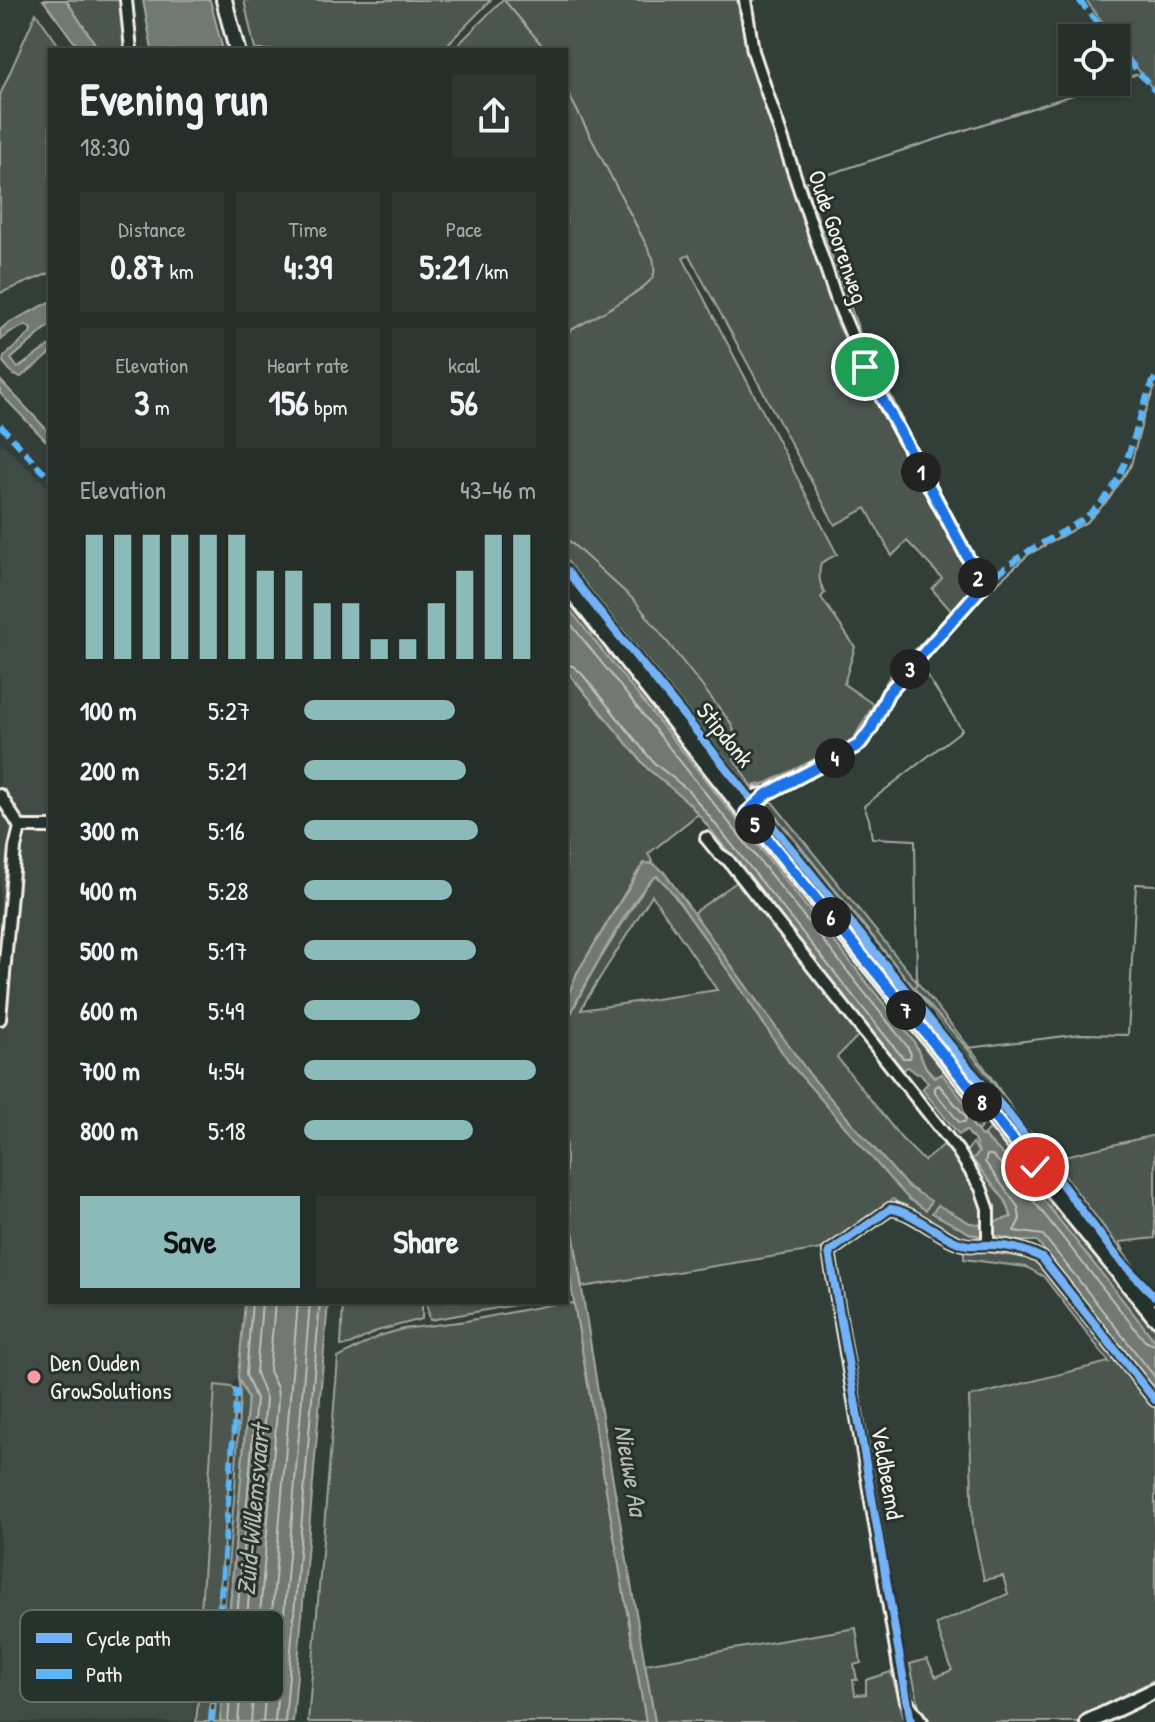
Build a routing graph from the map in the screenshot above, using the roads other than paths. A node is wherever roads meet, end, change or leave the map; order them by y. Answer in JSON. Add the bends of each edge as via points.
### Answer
{"nodes":[{"id":1,"x":126,"y":0,"type":"edge"},
{"id":2,"x":224,"y":0,"type":"edge"},
{"id":3,"x":745,"y":0,"type":"edge"},
{"id":4,"x":131,"y":48,"type":"edge"},
{"id":5,"x":236,"y":48,"type":"edge"},
{"id":6,"x":568,"y":587,"type":"edge"},
{"id":7,"x":0,"y":795,"type":"edge"},
{"id":8,"x":743,"y":808,"type":"junction"},
{"id":9,"x":20,"y":827,"type":"junction"},
{"id":10,"x":48,"y":827,"type":"edge"},
{"id":11,"x":706,"y":838,"type":"dead end"},
{"id":12,"x":0,"y":1019,"type":"edge"},
{"id":13,"x":988,"y":1235,"type":"junction"},
{"id":14,"x":1155,"y":1317,"type":"edge"},
{"id":15,"x":1155,"y":1400,"type":"edge"},
{"id":16,"x":1154,"y":1691,"type":"edge"},
{"id":17,"x":922,"y":1722,"type":"edge"},
{"id":18,"x":1088,"y":1722,"type":"edge"},
{"id":19,"x":1108,"y":1722,"type":"edge"}],
"edges":[{"from":1,"to":4,"type":"street"},
{"from":2,"to":5,"type":"main road"},
{"from":3,"to":8,"type":"street","name":"Oude Goorenweg","via":[[753,51],[837,301],[865,367],[983,586],[888,693],[859,745],[767,794],[749,797]]},
{"from":6,"to":8,"type":"main road","name":"Stipdonk"},
{"from":7,"to":9,"type":"street"},
{"from":8,"to":14,"type":"main road","name":"Stipdonk"},
{"from":9,"to":10,"type":"street"},
{"from":9,"to":12,"type":"street"},
{"from":11,"to":13,"type":"street","via":[[958,1151],[981,1188]]},
{"from":13,"to":15,"type":"street","via":[[1042,1258]]},
{"from":13,"to":17,"type":"street","name":"Veldbeemd","via":[[973,1247],[890,1209],[829,1252],[899,1667],[906,1700]]},
{"from":16,"to":18,"type":"main road"},
{"from":16,"to":19,"type":"main road"}]}
